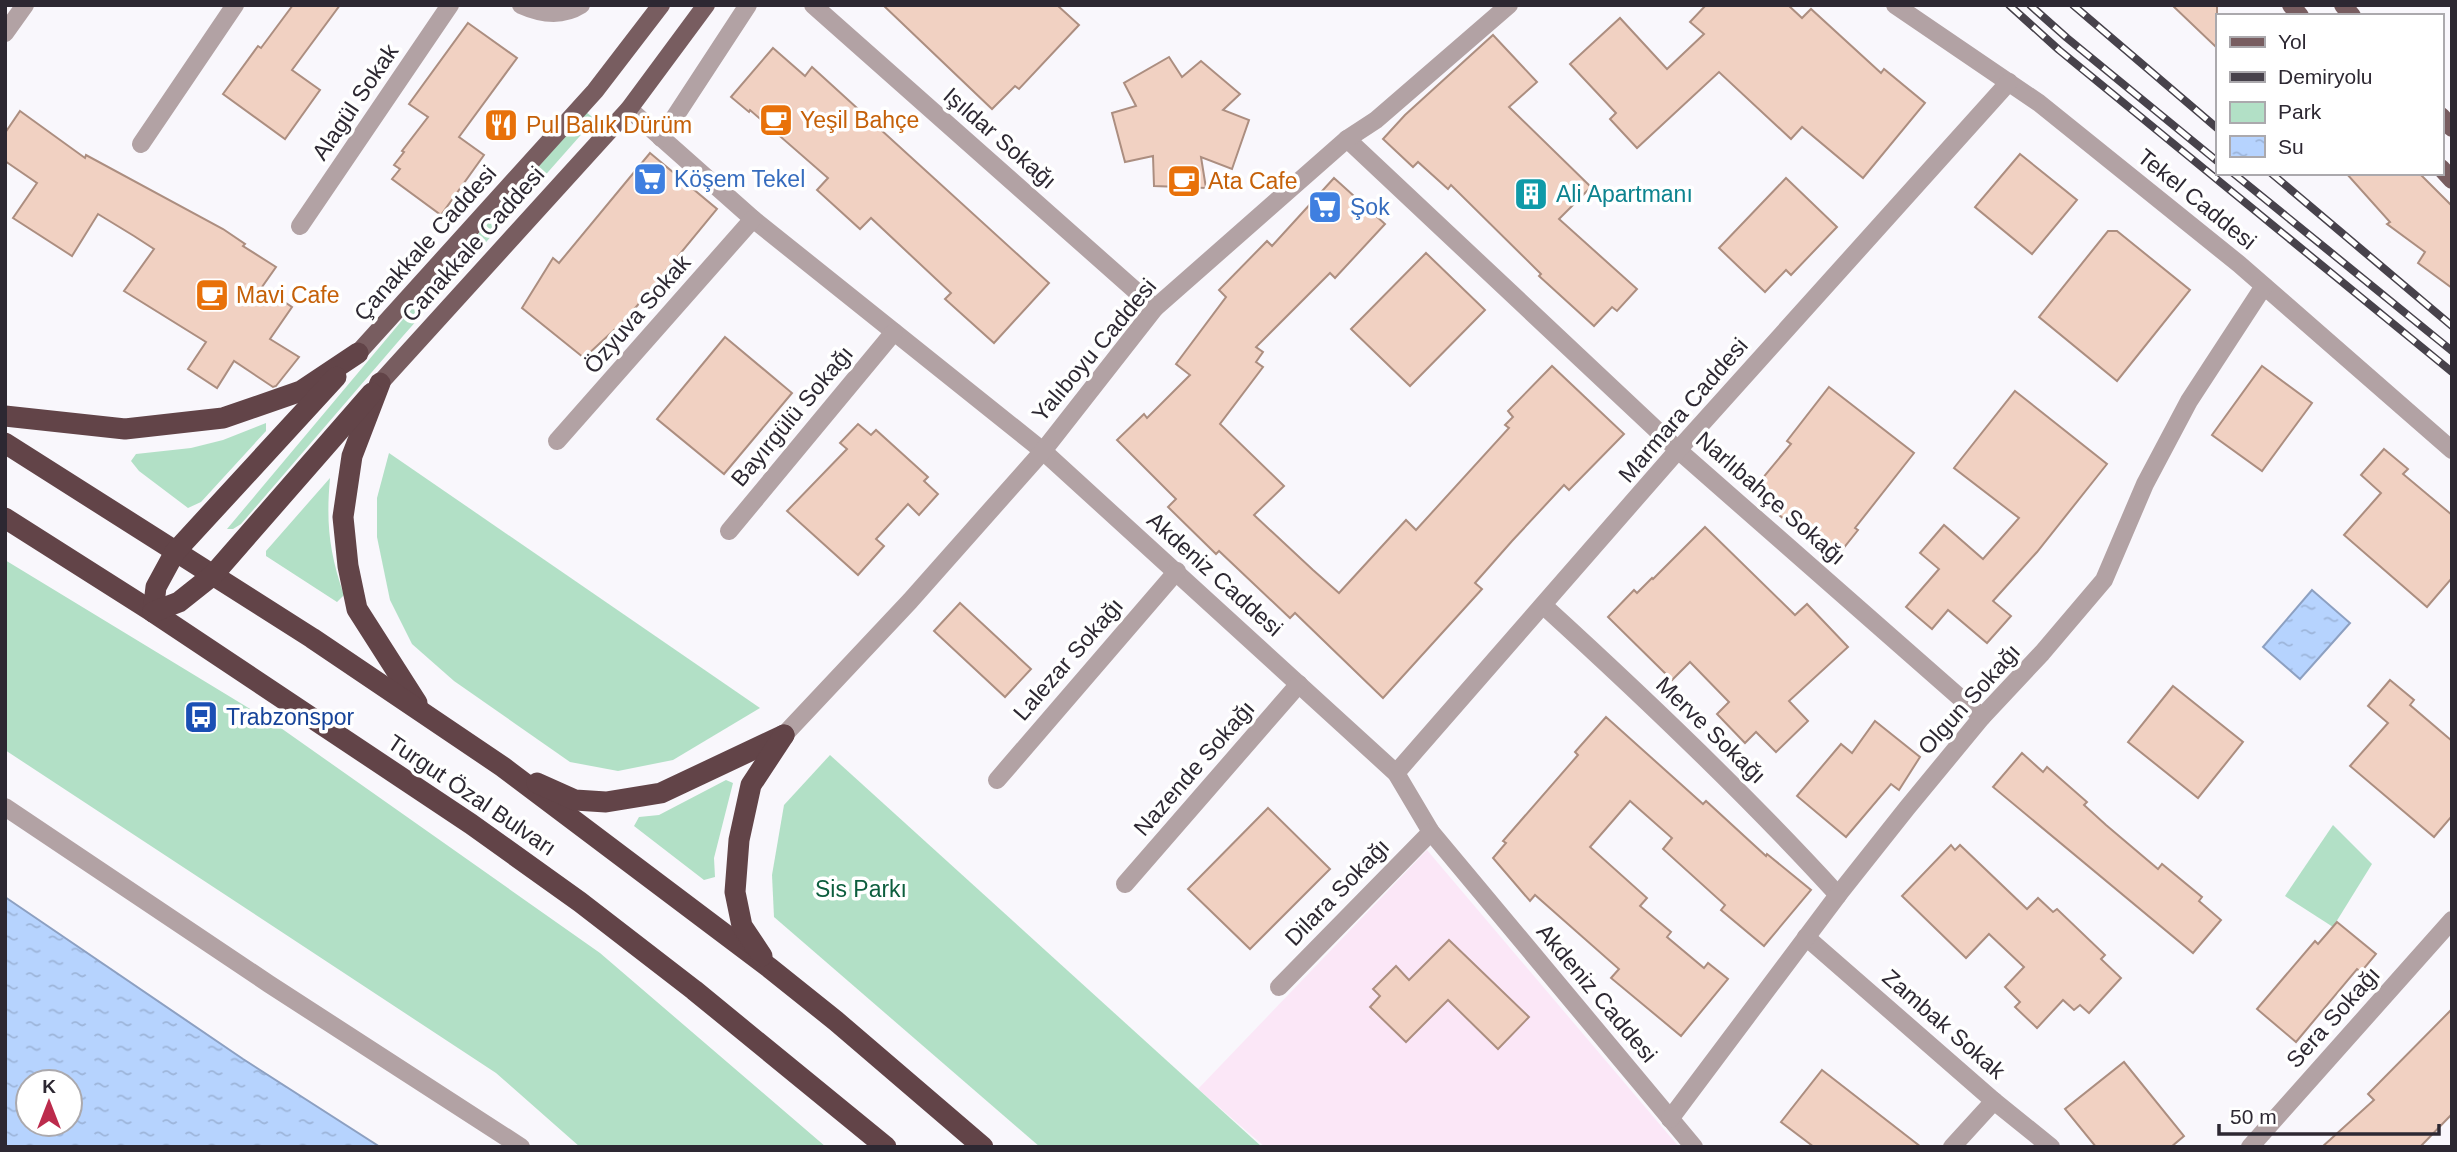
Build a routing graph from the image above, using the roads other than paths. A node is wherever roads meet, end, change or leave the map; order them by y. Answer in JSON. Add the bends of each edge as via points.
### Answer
{"nodes":[{"id":1,"x":26,"y":5,"type":"edge"},
{"id":2,"x":235,"y":5,"type":"edge"},
{"id":3,"x":450,"y":5,"type":"edge"},
{"id":4,"x":521,"y":5,"type":"edge"},
{"id":5,"x":581,"y":5,"type":"edge"},
{"id":6,"x":661,"y":5,"type":"edge"},
{"id":7,"x":706,"y":5,"type":"edge"},
{"id":8,"x":748,"y":5,"type":"edge"},
{"id":9,"x":813,"y":5,"type":"edge"},
{"id":10,"x":1509,"y":5,"type":"edge"},
{"id":11,"x":1895,"y":5,"type":"edge"},
{"id":12,"x":5,"y":33,"type":"edge"},
{"id":13,"x":2009,"y":82,"type":"junction"},
{"id":14,"x":629,"y":109,"type":"junction"},
{"id":15,"x":661,"y":138,"type":"junction"},
{"id":16,"x":1347,"y":139,"type":"junction"},
{"id":17,"x":141,"y":144,"type":"dead end"},
{"id":18,"x":753,"y":219,"type":"junction"},
{"id":19,"x":300,"y":226,"type":"dead end"},
{"id":20,"x":2264,"y":286,"type":"junction"},
{"id":21,"x":1155,"y":308,"type":"junction"},
{"id":22,"x":894,"y":332,"type":"junction"},
{"id":23,"x":358,"y":353,"type":"junction"},
{"id":24,"x":380,"y":383,"type":"junction"},
{"id":25,"x":5,"y":415,"type":"edge"},
{"id":26,"x":557,"y":441,"type":"dead end"},
{"id":27,"x":5,"y":443,"type":"edge"},
{"id":28,"x":1678,"y":450,"type":"junction"},
{"id":29,"x":2452,"y":450,"type":"edge"},
{"id":30,"x":1043,"y":451,"type":"junction"},
{"id":31,"x":5,"y":518,"type":"edge"},
{"id":32,"x":729,"y":531,"type":"dead end"},
{"id":33,"x":176,"y":552,"type":"junction"},
{"id":34,"x":1177,"y":571,"type":"junction"},
{"id":35,"x":213,"y":575,"type":"junction"},
{"id":36,"x":1545,"y":606,"type":"junction"},
{"id":37,"x":153,"y":612,"type":"junction"},
{"id":38,"x":1300,"y":684,"type":"junction"},
{"id":39,"x":423,"y":713,"type":"junction"},
{"id":40,"x":1982,"y":717,"type":"junction"},
{"id":41,"x":783,"y":735,"type":"junction"},
{"id":42,"x":503,"y":768,"type":"junction"},
{"id":43,"x":1396,"y":773,"type":"junction"},
{"id":44,"x":997,"y":780,"type":"dead end"},
{"id":45,"x":5,"y":807,"type":"edge"},
{"id":46,"x":1431,"y":832,"type":"junction"},
{"id":47,"x":1125,"y":884,"type":"dead end"},
{"id":48,"x":1838,"y":895,"type":"junction"},
{"id":49,"x":2452,"y":920,"type":"edge"},
{"id":50,"x":1806,"y":937,"type":"junction"},
{"id":51,"x":771,"y":970,"type":"junction"},
{"id":52,"x":1279,"y":987,"type":"dead end"},
{"id":53,"x":1994,"y":1101,"type":"junction"},
{"id":54,"x":1670,"y":1119,"type":"junction"},
{"id":55,"x":521,"y":1147,"type":"edge"},
{"id":56,"x":886,"y":1147,"type":"edge"},
{"id":57,"x":983,"y":1147,"type":"edge"},
{"id":58,"x":1694,"y":1147,"type":"edge"},
{"id":59,"x":1952,"y":1147,"type":"edge"},
{"id":60,"x":2051,"y":1147,"type":"edge"},
{"id":61,"x":2250,"y":1147,"type":"edge"}],
"edges":[{"from":1,"to":12,"type":"street"},
{"from":2,"to":17,"type":"street"},
{"from":3,"to":19,"type":"street","name":"Alagül Sokak"},
{"from":4,"to":5,"type":"street","via":[[539,14],[571,12]]},
{"from":6,"to":23,"type":"main road","name":"Çanakkale Caddesi","via":[[595,91]]},
{"from":7,"to":14,"type":"main road","name":"Canakkale Caddesi"},
{"from":8,"to":15,"type":"street"},
{"from":9,"to":21,"type":"street","name":"Işıldar Sokağı"},
{"from":10,"to":16,"type":"street","name":"Yalıboyu Caddesi","via":[[1376,120]]},
{"from":11,"to":13,"type":"street","name":"Tekel Caddesi"},
{"from":13,"to":20,"type":"street","name":"Tekel Caddesi"},
{"from":13,"to":28,"type":"street","name":"Marmara Caddesi"},
{"from":14,"to":15,"type":"street","name":"Akdeniz Caddesi"},
{"from":14,"to":24,"type":"main road","name":"Canakkale Caddesi"},
{"from":15,"to":18,"type":"street","name":"Akdeniz Caddesi"},
{"from":16,"to":21,"type":"street","name":"Yalıboyu Caddesi"},
{"from":16,"to":28,"type":"street","name":"Narlıbahçe Sokağı"},
{"from":18,"to":22,"type":"street","name":"Akdeniz Caddesi"},
{"from":18,"to":26,"type":"street","name":"Özyuva Sokak"},
{"from":20,"to":29,"type":"street","name":"Tekel Caddesi"},
{"from":20,"to":40,"type":"street","name":"Olgun Sokağı","via":[[2189,401],[2145,484],[2104,580]]},
{"from":21,"to":30,"type":"street","name":"Yalıboyu Caddesi"},
{"from":22,"to":30,"type":"street","name":"Akdeniz Caddesi"},
{"from":22,"to":32,"type":"street","name":"Bayırgülü Sokağı"},
{"from":23,"to":25,"type":"highway","via":[[301,391],[223,418],[125,429]]},
{"from":23,"to":33,"type":"highway"},
{"from":24,"to":35,"type":"highway"},
{"from":24,"to":39,"type":"highway","via":[[352,456],[343,517],[348,566],[357,610]]},
{"from":27,"to":33,"type":"highway"},
{"from":28,"to":36,"type":"street","name":"Marmara Caddesi"},
{"from":28,"to":40,"type":"street","name":"Narlıbahçe Sokağı"},
{"from":30,"to":34,"type":"street","name":"Akdeniz Caddesi"},
{"from":30,"to":41,"type":"street","name":"Yalıboyu Caddesi"},
{"from":31,"to":37,"type":"highway","name":"Turgut Özal Bulvarı"},
{"from":33,"to":35,"type":"highway","name":"Turgut Özal Bulvarı"},
{"from":33,"to":37,"type":"highway","via":[[156,587]]},
{"from":34,"to":38,"type":"street","name":"Akdeniz Caddesi"},
{"from":34,"to":44,"type":"street","name":"Lalezar Sokağı"},
{"from":35,"to":37,"type":"highway","via":[[179,602]]},
{"from":35,"to":39,"type":"highway","name":"Turgut Özal Bulvarı"},
{"from":36,"to":43,"type":"street","name":"Marmara Caddesi"},
{"from":36,"to":48,"type":"street","name":"Merve Sokağı","via":[[1670,722]]},
{"from":37,"to":56,"type":"highway","name":"Turgut Özal Bulvarı","via":[[580,902]]},
{"from":38,"to":43,"type":"street","name":"Akdeniz Caddesi"},
{"from":38,"to":47,"type":"street","name":"Nazende Sokağı"},
{"from":39,"to":42,"type":"highway","name":"Turgut Özal Bulvarı"},
{"from":40,"to":48,"type":"street","name":"Olgun Sokağı"},
{"from":41,"to":42,"type":"highway","via":[[661,793],[606,802],[575,800]]},
{"from":41,"to":51,"type":"highway","via":[[751,785],[738,840],[734,892],[742,926]]},
{"from":42,"to":51,"type":"highway","name":"Turgut Özal Bulvarı"},
{"from":43,"to":46,"type":"street","name":"Akdeniz Caddesi"},
{"from":45,"to":55,"type":"street"},
{"from":46,"to":52,"type":"street","name":"Dilara Sokağı"},
{"from":46,"to":54,"type":"street","name":"Akdeniz Caddesi"},
{"from":48,"to":50,"type":"street","name":"Olgun Sokağı"},
{"from":49,"to":61,"type":"street","name":"Sera Sokağı"},
{"from":50,"to":53,"type":"street","name":"Zambak Sokak"},
{"from":50,"to":54,"type":"street","name":"Olgun Sokağı"},
{"from":51,"to":57,"type":"highway","name":"Turgut Özal Bulvarı"},
{"from":53,"to":59,"type":"street"},
{"from":53,"to":60,"type":"street","name":"Zambak Sokak"},
{"from":54,"to":58,"type":"street","name":"Akdeniz Caddesi"}]}
